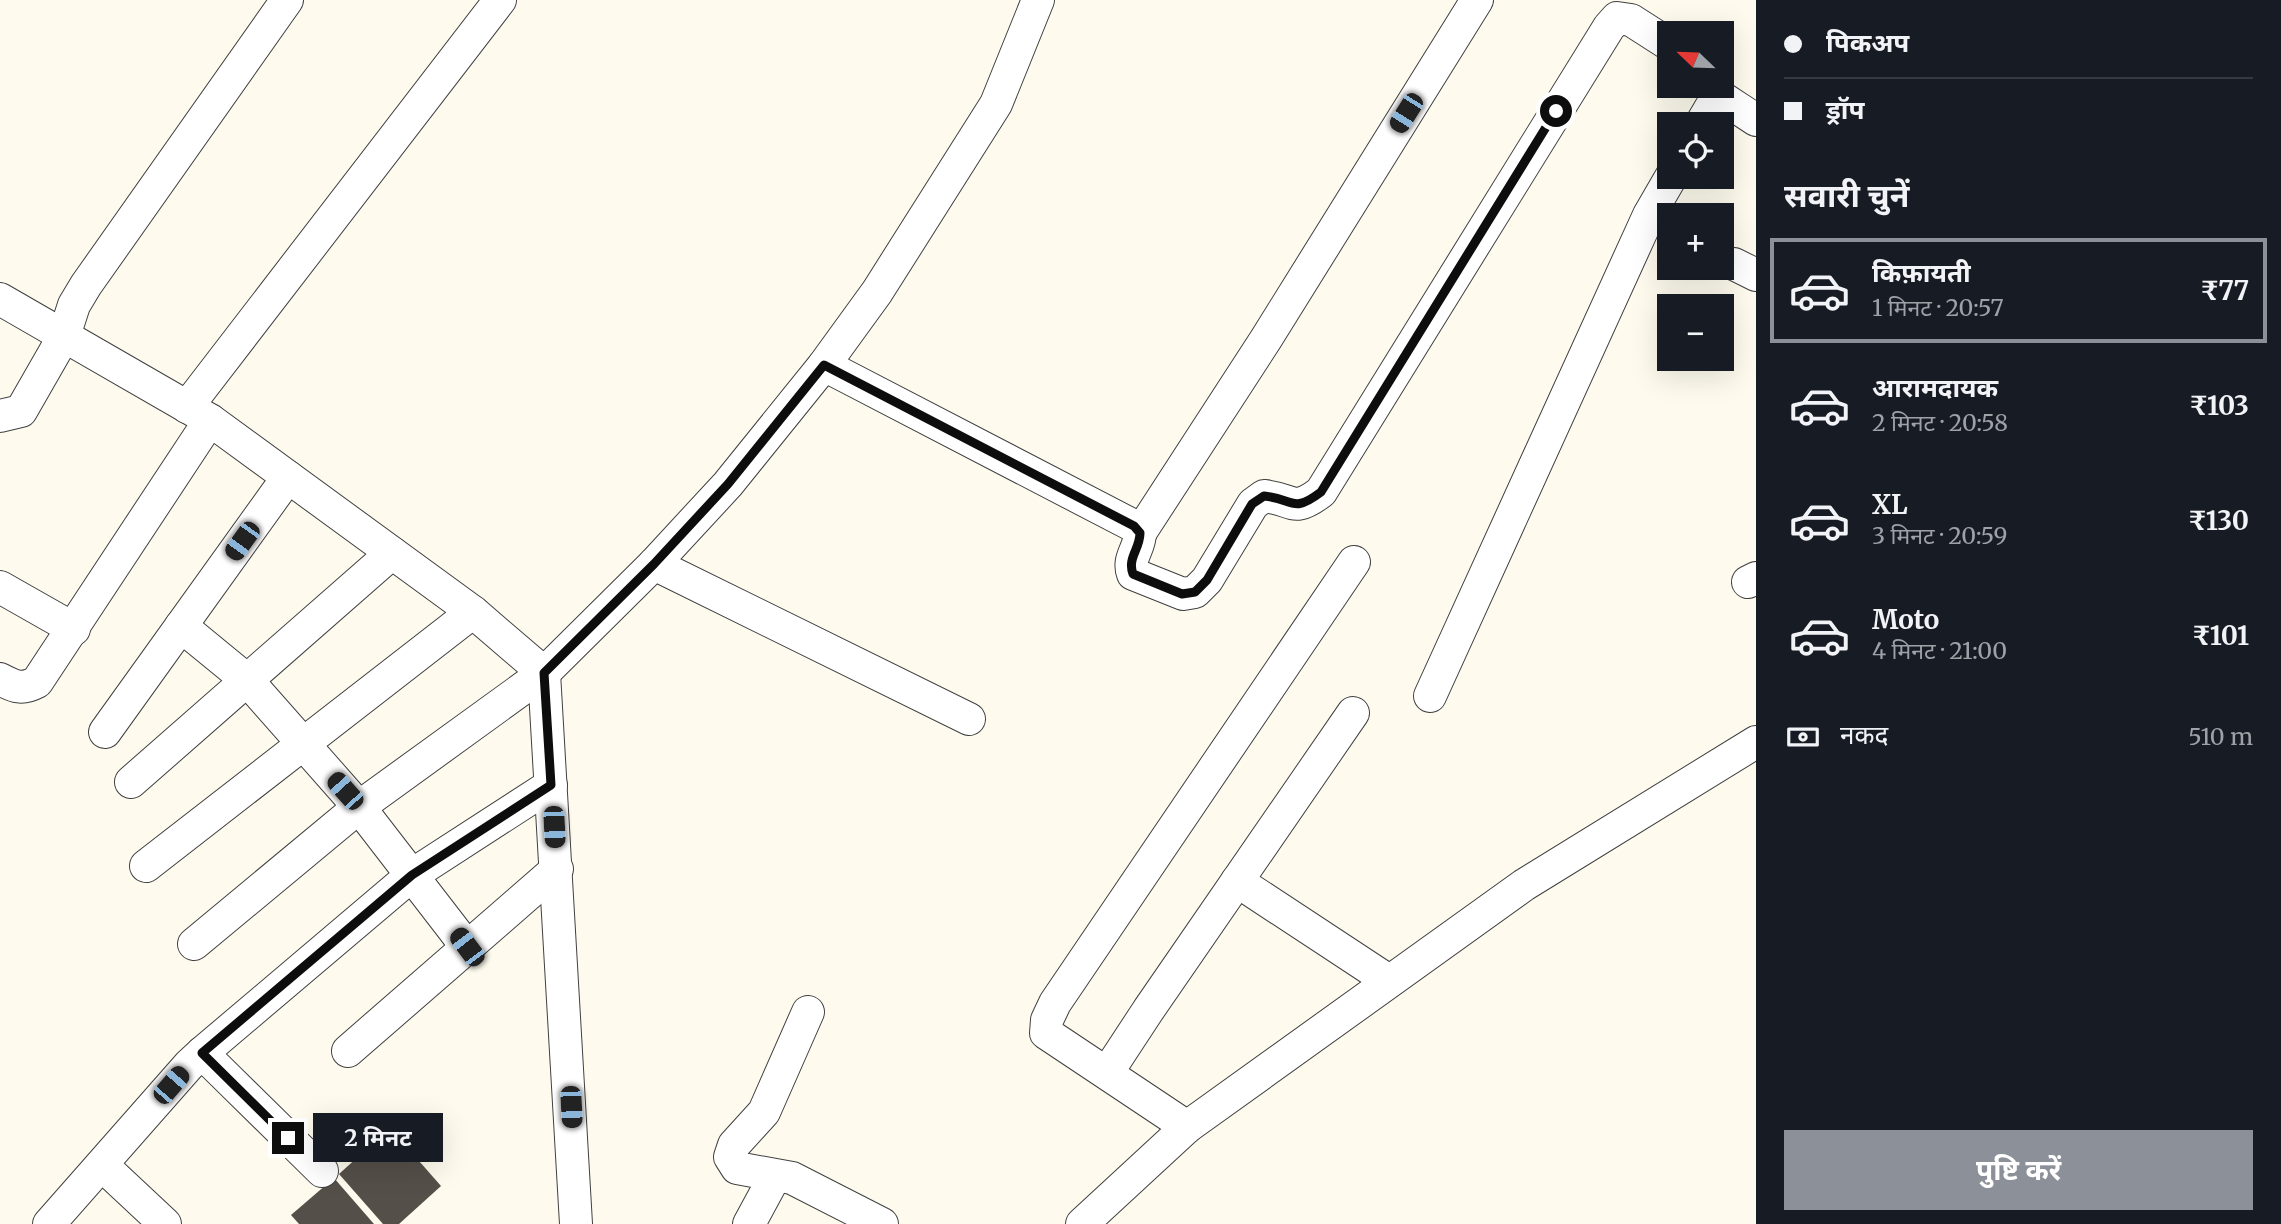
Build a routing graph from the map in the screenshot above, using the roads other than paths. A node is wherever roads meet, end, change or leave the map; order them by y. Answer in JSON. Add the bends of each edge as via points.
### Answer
{"nodes":[{"id":1,"x":287,"y":0,"type":"edge"},
{"id":2,"x":1038,"y":0,"type":"edge"},
{"id":3,"x":1477,"y":0,"type":"edge"},
{"id":4,"x":495,"y":2,"type":"edge"},
{"id":5,"x":1657,"y":37,"type":"edge"},
{"id":6,"x":1725,"y":98,"type":"edge"},
{"id":7,"x":1756,"y":120,"type":"edge"},
{"id":8,"x":1664,"y":189,"type":"edge"},
{"id":9,"x":0,"y":299,"type":"edge"},
{"id":10,"x":64,"y":336,"type":"junction"},
{"id":11,"x":824,"y":365,"type":"junction"},
{"id":12,"x":198,"y":413,"type":"junction"},
{"id":13,"x":0,"y":416,"type":"edge"},
{"id":14,"x":288,"y":477,"type":"junction"},
{"id":15,"x":1140,"y":533,"type":"junction"},
{"id":16,"x":392,"y":553,"type":"junction"},
{"id":17,"x":1354,"y":562,"type":"dead end"},
{"id":18,"x":654,"y":564,"type":"junction"},
{"id":19,"x":0,"y":587,"type":"edge"},
{"id":20,"x":473,"y":612,"type":"junction"},
{"id":21,"x":181,"y":626,"type":"junction"},
{"id":22,"x":74,"y":629,"type":"junction"},
{"id":23,"x":544,"y":673,"type":"junction"},
{"id":24,"x":0,"y":679,"type":"edge"},
{"id":25,"x":247,"y":680,"type":"junction"},
{"id":26,"x":1430,"y":696,"type":"dead end"},
{"id":27,"x":1353,"y":713,"type":"dead end"},
{"id":28,"x":969,"y":719,"type":"dead end"},
{"id":29,"x":106,"y":732,"type":"dead end"},
{"id":30,"x":1756,"y":742,"type":"edge"},
{"id":31,"x":303,"y":744,"type":"junction"},
{"id":32,"x":131,"y":782,"type":"dead end"},
{"id":33,"x":551,"y":785,"type":"junction"},
{"id":34,"x":359,"y":807,"type":"junction"},
{"id":35,"x":146,"y":866,"type":"dead end"},
{"id":36,"x":557,"y":869,"type":"junction"},
{"id":37,"x":412,"y":875,"type":"junction"},
{"id":38,"x":1237,"y":881,"type":"junction"},
{"id":39,"x":194,"y":944,"type":"dead end"},
{"id":40,"x":467,"y":947,"type":"junction"},
{"id":41,"x":1389,"y":981,"type":"junction"},
{"id":42,"x":808,"y":1012,"type":"dead end"},
{"id":43,"x":348,"y":1051,"type":"dead end"},
{"id":44,"x":202,"y":1053,"type":"junction"},
{"id":45,"x":1107,"y":1073,"type":"junction"},
{"id":46,"x":1187,"y":1127,"type":"junction"},
{"id":47,"x":102,"y":1165,"type":"junction"},
{"id":48,"x":322,"y":1171,"type":"dead end"},
{"id":49,"x":775,"y":1176,"type":"junction"},
{"id":50,"x":49,"y":1224,"type":"edge"},
{"id":51,"x":165,"y":1224,"type":"edge"},
{"id":52,"x":576,"y":1224,"type":"edge"},
{"id":53,"x":750,"y":1224,"type":"edge"},
{"id":54,"x":882,"y":1224,"type":"edge"},
{"id":55,"x":1082,"y":1224,"type":"edge"}],
"edges":[{"from":1,"to":10,"type":"street","via":[[86,285]]},
{"from":2,"to":11,"type":"street","via":[[996,104],[877,292]]},
{"from":3,"to":15,"type":"street"},
{"from":4,"to":12,"type":"street"},
{"from":5,"to":15,"type":"street","via":[[1631,20],[1617,18],[1609,27],[1321,492],[1306,503],[1292,505],[1264,496],[1252,504],[1207,580],[1195,592],[1182,594],[1133,574],[1130,566]]},
{"from":6,"to":7,"type":"street"},
{"from":8,"to":26,"type":"street"},
{"from":9,"to":10,"type":"street"},
{"from":10,"to":12,"type":"street"},
{"from":10,"to":13,"type":"street","via":[[21,411]]},
{"from":11,"to":15,"type":"street"},
{"from":11,"to":18,"type":"street","via":[[728,484]]},
{"from":12,"to":14,"type":"street"},
{"from":12,"to":22,"type":"street"},
{"from":14,"to":16,"type":"street"},
{"from":14,"to":21,"type":"street"},
{"from":16,"to":20,"type":"street"},
{"from":16,"to":25,"type":"street"},
{"from":17,"to":45,"type":"street","via":[[1055,1003],[1046,1033]]},
{"from":18,"to":23,"type":"street"},
{"from":18,"to":28,"type":"street"},
{"from":19,"to":22,"type":"street"},
{"from":20,"to":23,"type":"street"},
{"from":20,"to":31,"type":"street"},
{"from":21,"to":25,"type":"street"},
{"from":21,"to":29,"type":"street"},
{"from":22,"to":24,"type":"street","via":[[37,682],[16,688]]},
{"from":23,"to":33,"type":"street"},
{"from":23,"to":34,"type":"street"},
{"from":25,"to":31,"type":"street"},
{"from":25,"to":32,"type":"street"},
{"from":27,"to":38,"type":"street"},
{"from":30,"to":41,"type":"street","via":[[1524,885]]},
{"from":31,"to":34,"type":"street"},
{"from":31,"to":35,"type":"street"},
{"from":33,"to":36,"type":"street"},
{"from":33,"to":37,"type":"street"},
{"from":34,"to":37,"type":"street"},
{"from":34,"to":39,"type":"street"},
{"from":36,"to":40,"type":"street"},
{"from":36,"to":52,"type":"street"},
{"from":37,"to":40,"type":"street"},
{"from":37,"to":44,"type":"street"},
{"from":38,"to":41,"type":"street"},
{"from":38,"to":45,"type":"street"},
{"from":40,"to":43,"type":"street"},
{"from":41,"to":46,"type":"street"},
{"from":42,"to":49,"type":"street","via":[[764,1112],[734,1145],[730,1157],[737,1168]]},
{"from":44,"to":47,"type":"street"},
{"from":44,"to":48,"type":"street"},
{"from":45,"to":46,"type":"street"},
{"from":46,"to":55,"type":"street"},
{"from":47,"to":50,"type":"street"},
{"from":47,"to":51,"type":"street"},
{"from":49,"to":53,"type":"street"},
{"from":49,"to":54,"type":"street","via":[[809,1185]]}]}
